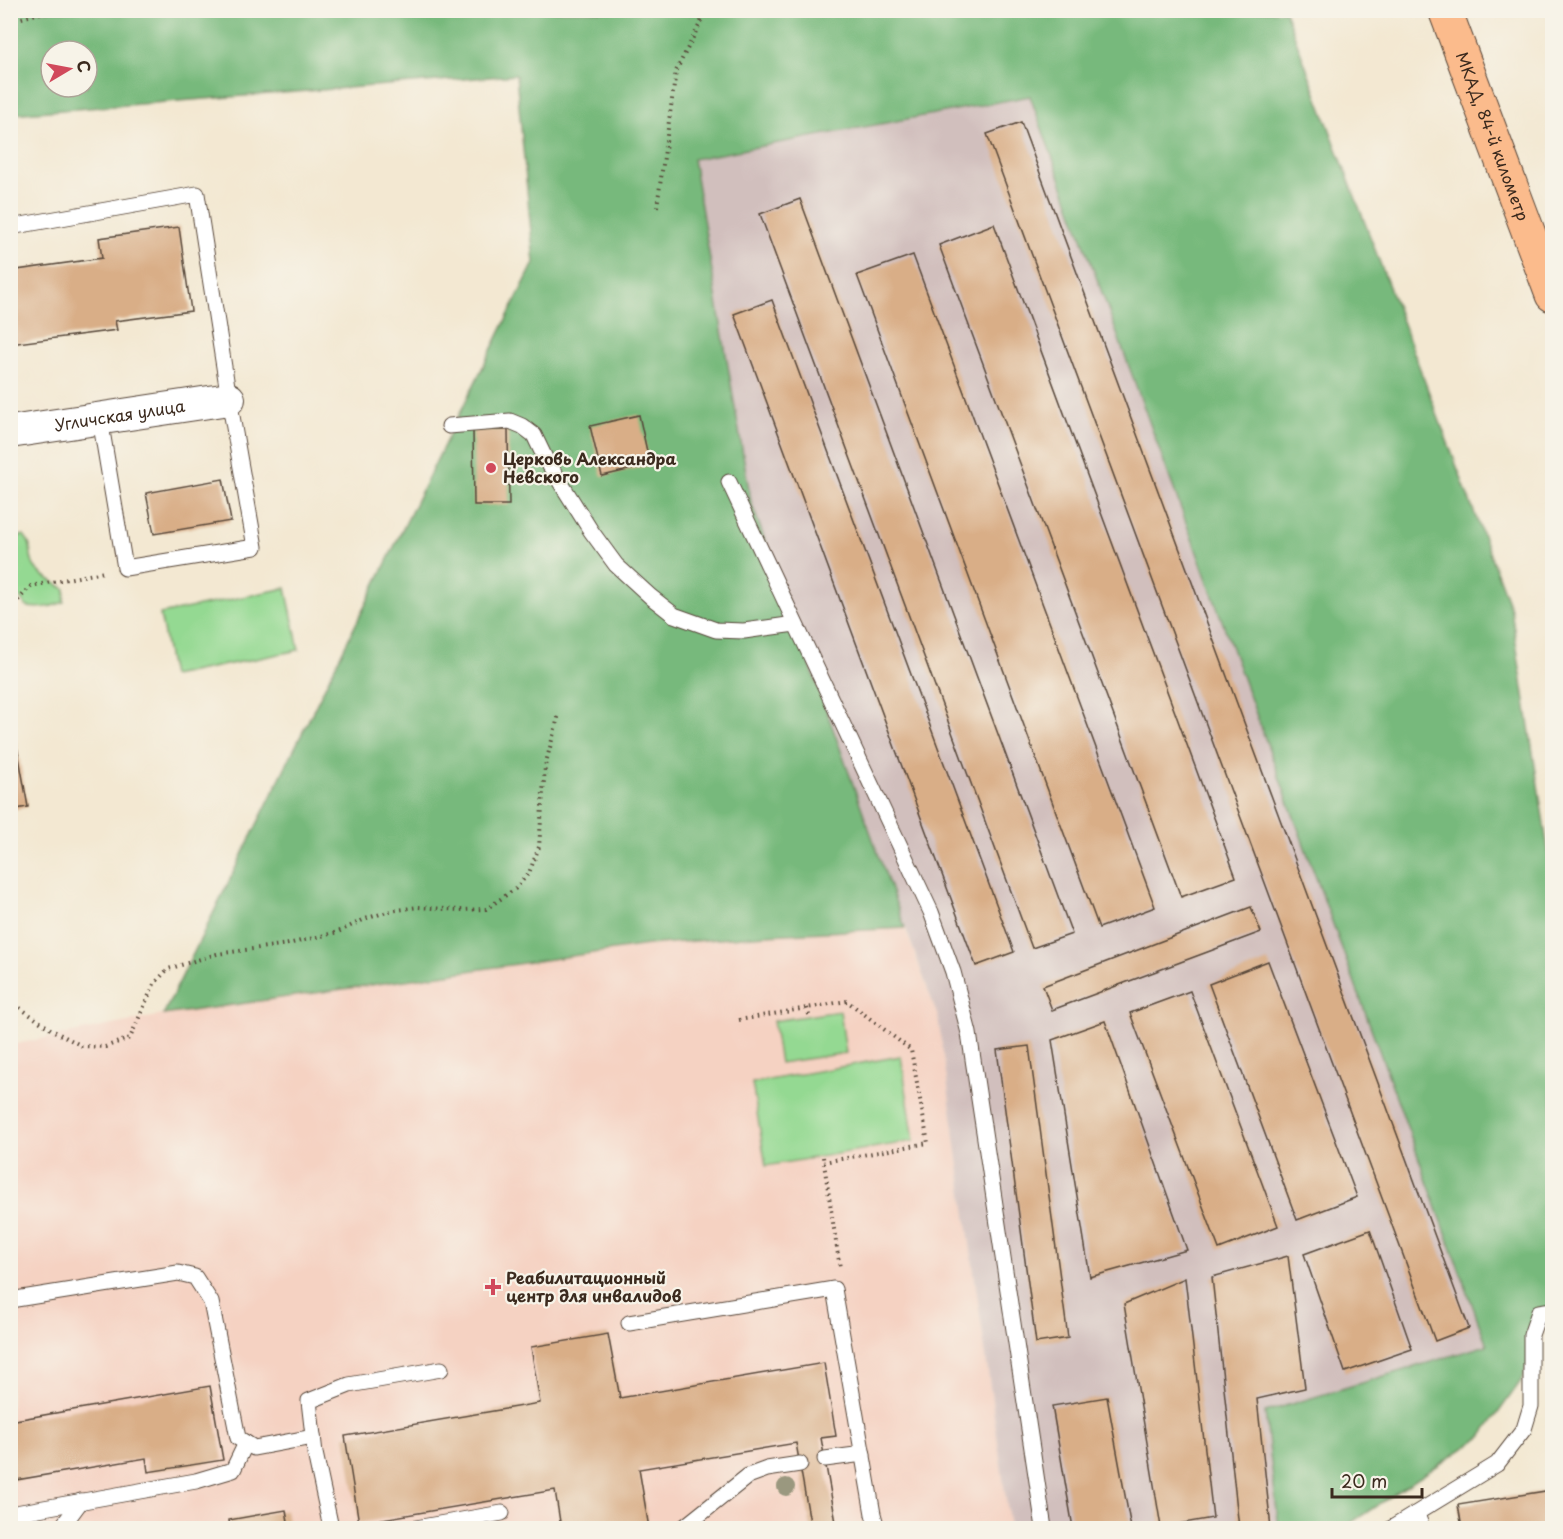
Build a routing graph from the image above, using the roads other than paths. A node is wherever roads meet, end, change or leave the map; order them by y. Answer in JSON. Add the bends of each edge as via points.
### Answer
{"nodes":[{"id":1,"x":1444,"y":10,"type":"edge"},
{"id":2,"x":10,"y":226,"type":"edge"},
{"id":3,"x":1552,"y":295,"type":"edge"},
{"id":4,"x":229,"y":399,"type":"junction"},
{"id":5,"x":100,"y":418,"type":"junction"},
{"id":6,"x":449,"y":426,"type":"dead end"},
{"id":7,"x":10,"y":432,"type":"edge"},
{"id":8,"x":729,"y":482,"type":"dead end"},
{"id":9,"x":795,"y":624,"type":"junction"},
{"id":10,"x":10,"y":1299,"type":"edge"},
{"id":11,"x":1552,"y":1310,"type":"edge"},
{"id":12,"x":629,"y":1323,"type":"dead end"},
{"id":13,"x":441,"y":1370,"type":"dead end"},
{"id":14,"x":313,"y":1437,"type":"junction"},
{"id":15,"x":246,"y":1443,"type":"junction"},
{"id":16,"x":863,"y":1454,"type":"junction"},
{"id":17,"x":825,"y":1460,"type":"dead end"},
{"id":18,"x":800,"y":1464,"type":"dead end"},
{"id":19,"x":81,"y":1501,"type":"junction"},
{"id":20,"x":502,"y":1513,"type":"dead end"},
{"id":21,"x":10,"y":1514,"type":"edge"},
{"id":22,"x":1420,"y":1521,"type":"edge"},
{"id":23,"x":61,"y":1528,"type":"edge"},
{"id":24,"x":331,"y":1528,"type":"edge"},
{"id":25,"x":416,"y":1528,"type":"edge"},
{"id":26,"x":683,"y":1528,"type":"edge"},
{"id":27,"x":877,"y":1528,"type":"edge"},
{"id":28,"x":1044,"y":1528,"type":"edge"},
{"id":29,"x":1392,"y":1528,"type":"edge"}],
"edges":[{"from":1,"to":3,"type":"highway","name":"МКАД, 84-й километр"},
{"from":2,"to":4,"type":"lane","via":[[197,195]]},
{"from":4,"to":5,"type":"street","name":"Угличская улица"},
{"from":4,"to":5,"type":"lane","via":[[255,546],[125,568]]},
{"from":5,"to":7,"type":"street","name":"Угличская улица"},
{"from":6,"to":9,"type":"lane","via":[[510,422],[534,435],[591,531],[616,565],[674,615],[716,630],[744,631]]},
{"from":8,"to":9,"type":"lane"},
{"from":9,"to":28,"type":"lane","via":[[931,912],[954,972],[969,1034]]},
{"from":10,"to":15,"type":"lane","via":[[178,1272],[195,1277],[211,1302],[238,1438]]},
{"from":11,"to":22,"type":"lane","via":[[1539,1312],[1531,1335],[1532,1406],[1524,1429],[1497,1464]]},
{"from":12,"to":16,"type":"lane","via":[[834,1289]]},
{"from":13,"to":14,"type":"lane","via":[[349,1384],[309,1401]]},
{"from":14,"to":15,"type":"lane","via":[[254,1448]]},
{"from":14,"to":24,"type":"lane"},
{"from":15,"to":19,"type":"lane","via":[[232,1470],[196,1481]]},
{"from":16,"to":17,"type":"lane"},
{"from":16,"to":27,"type":"lane"},
{"from":18,"to":26,"type":"lane","via":[[748,1476]]},
{"from":19,"to":21,"type":"lane"},
{"from":19,"to":23,"type":"lane"},
{"from":20,"to":25,"type":"lane"},
{"from":22,"to":29,"type":"lane"}]}
